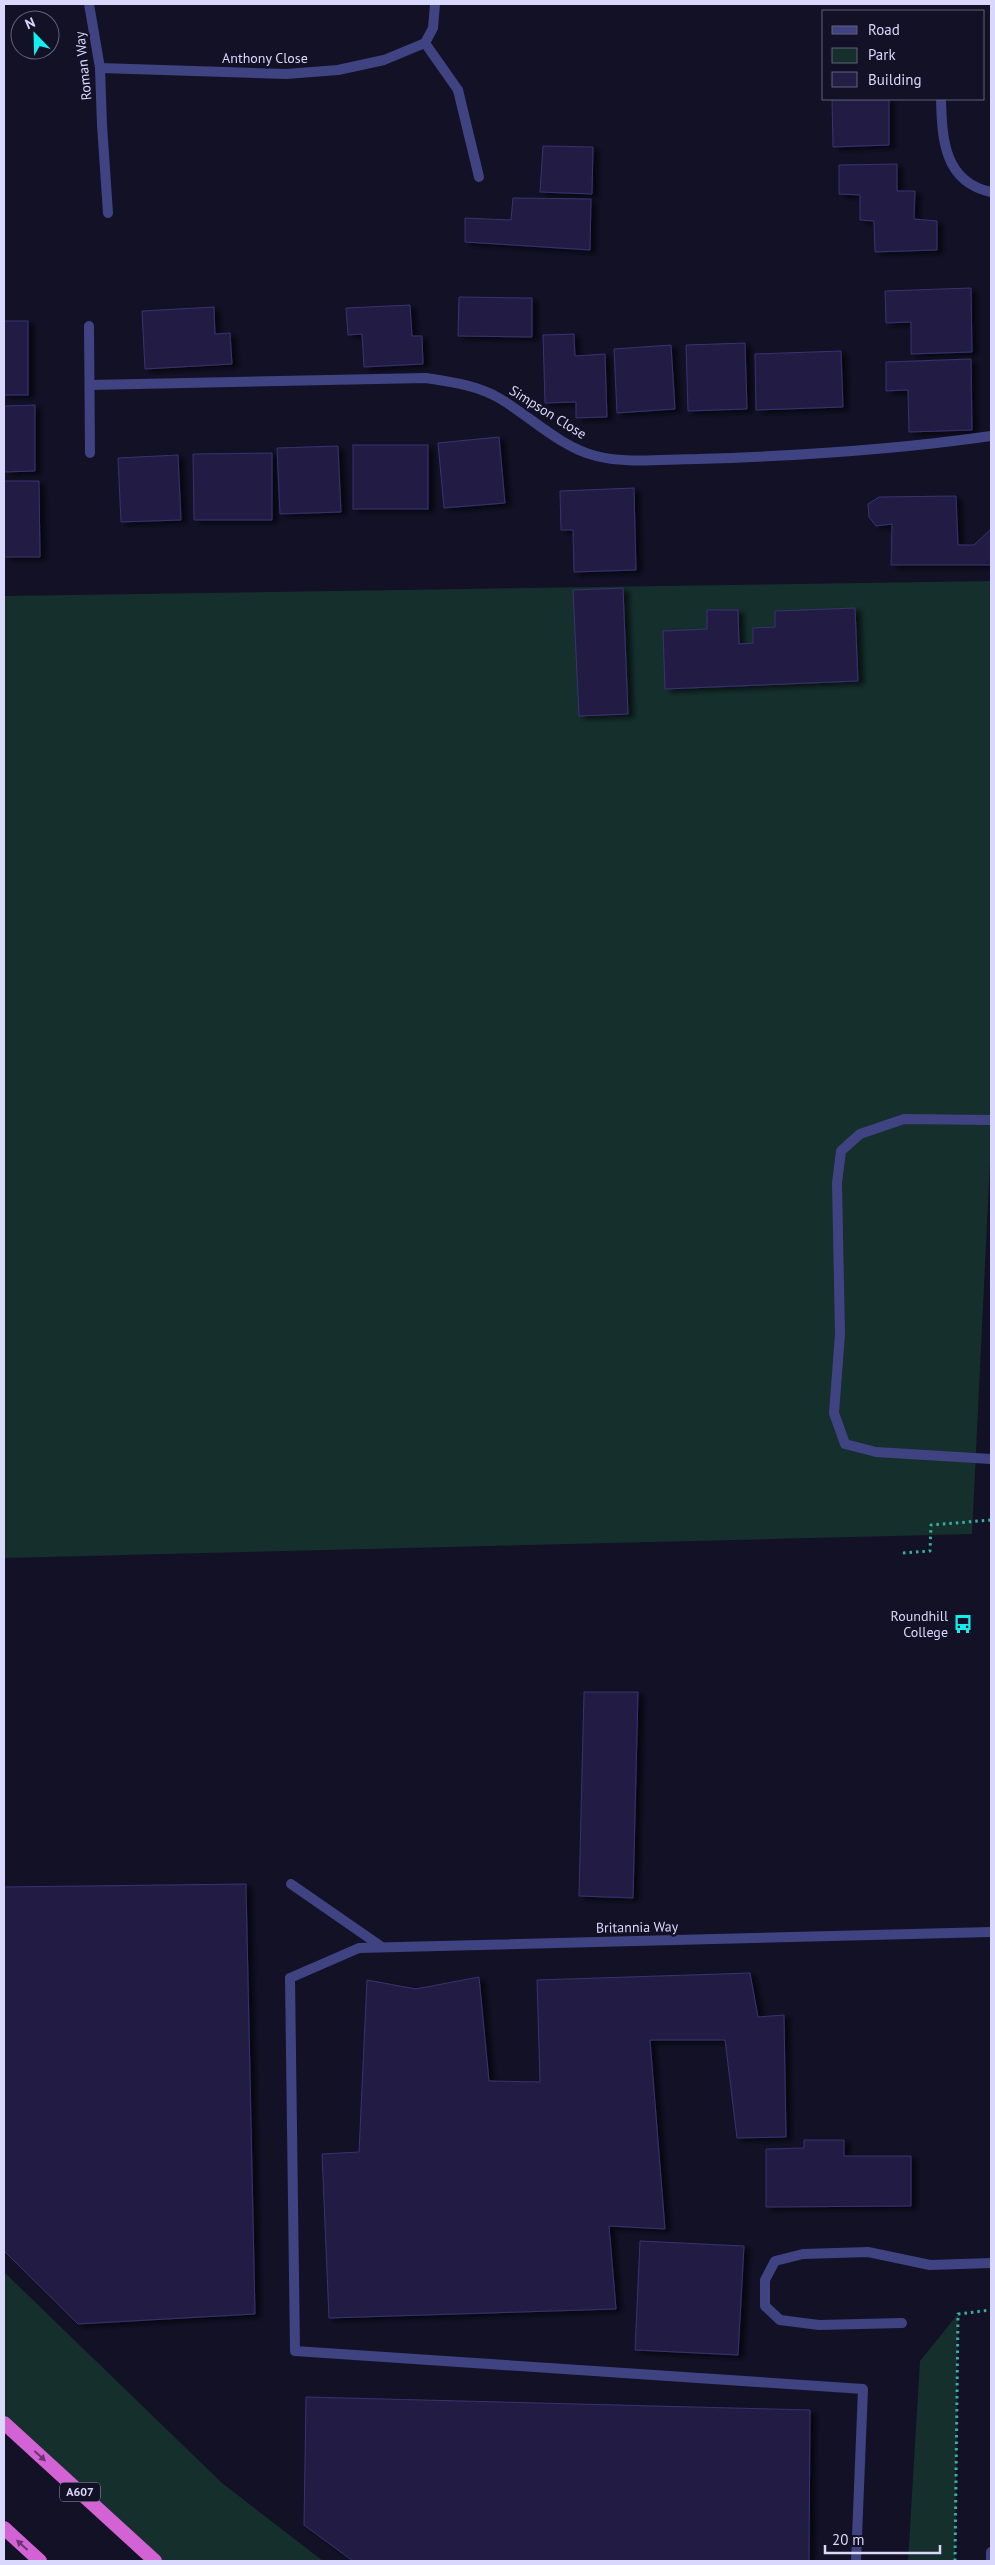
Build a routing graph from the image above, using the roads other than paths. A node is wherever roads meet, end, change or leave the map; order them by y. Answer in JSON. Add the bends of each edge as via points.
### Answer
{"nodes":[{"id":1,"x":89,"y":4,"type":"edge"},
{"id":2,"x":435,"y":4,"type":"edge"},
{"id":3,"x":425,"y":43,"type":"junction"},
{"id":4,"x":100,"y":68,"type":"junction"},
{"id":5,"x":941,"y":100,"type":"edge"},
{"id":6,"x":479,"y":176,"type":"dead end"},
{"id":7,"x":991,"y":192,"type":"edge"},
{"id":8,"x":108,"y":214,"type":"dead end"},
{"id":9,"x":89,"y":326,"type":"dead end"},
{"id":10,"x":90,"y":385,"type":"junction"},
{"id":11,"x":991,"y":436,"type":"edge"},
{"id":12,"x":90,"y":453,"type":"dead end"},
{"id":13,"x":991,"y":1120,"type":"edge"},
{"id":14,"x":991,"y":1459,"type":"edge"},
{"id":15,"x":291,"y":1884,"type":"dead end"},
{"id":16,"x":991,"y":1932,"type":"edge"},
{"id":17,"x":382,"y":1947,"type":"junction"},
{"id":18,"x":991,"y":2263,"type":"edge"},
{"id":19,"x":902,"y":2323,"type":"dead end"},
{"id":20,"x":4,"y":2423,"type":"edge"},
{"id":21,"x":4,"y":2528,"type":"edge"},
{"id":22,"x":991,"y":2552,"type":"edge"},
{"id":23,"x":40,"y":2561,"type":"edge"},
{"id":24,"x":155,"y":2561,"type":"edge"},
{"id":25,"x":856,"y":2561,"type":"edge"},
{"id":26,"x":991,"y":2561,"type":"edge"}],
"edges":[{"from":1,"to":4,"type":"street","name":"Roman Way"},
{"from":2,"to":3,"type":"street","via":[[433,28]]},
{"from":3,"to":4,"type":"street","name":"Anthony Close","via":[[384,60],[338,70],[286,74]]},
{"from":3,"to":6,"type":"street","via":[[458,90]]},
{"from":4,"to":8,"type":"street","name":"Roman Way"},
{"from":5,"to":7,"type":"street","via":[[942,134],[952,167],[976,189]]},
{"from":9,"to":10,"type":"street"},
{"from":10,"to":11,"type":"street","name":"Simpson Close","via":[[426,378],[453,382],[497,397],[573,447],[595,456],[624,460],[751,457],[929,445]]},
{"from":10,"to":12,"type":"street"},
{"from":13,"to":14,"type":"street","via":[[904,1119],[860,1134],[841,1151],[837,1183],[840,1334],[834,1413],[845,1444],[876,1452]]},
{"from":15,"to":17,"type":"street"},
{"from":16,"to":17,"type":"street","name":"Britannia Way"},
{"from":17,"to":25,"type":"street","name":"Britannia Way","via":[[359,1948],[290,1978],[294,2352],[863,2389]]},
{"from":18,"to":19,"type":"street","via":[[930,2265],[868,2252],[803,2254],[774,2261],[765,2280],[765,2306],[780,2320],[819,2325]]},
{"from":20,"to":24,"type":"highway","number":"A607","one_way":true},
{"from":23,"to":21,"type":"highway","one_way":true},
{"from":22,"to":26,"type":"street"}]}
